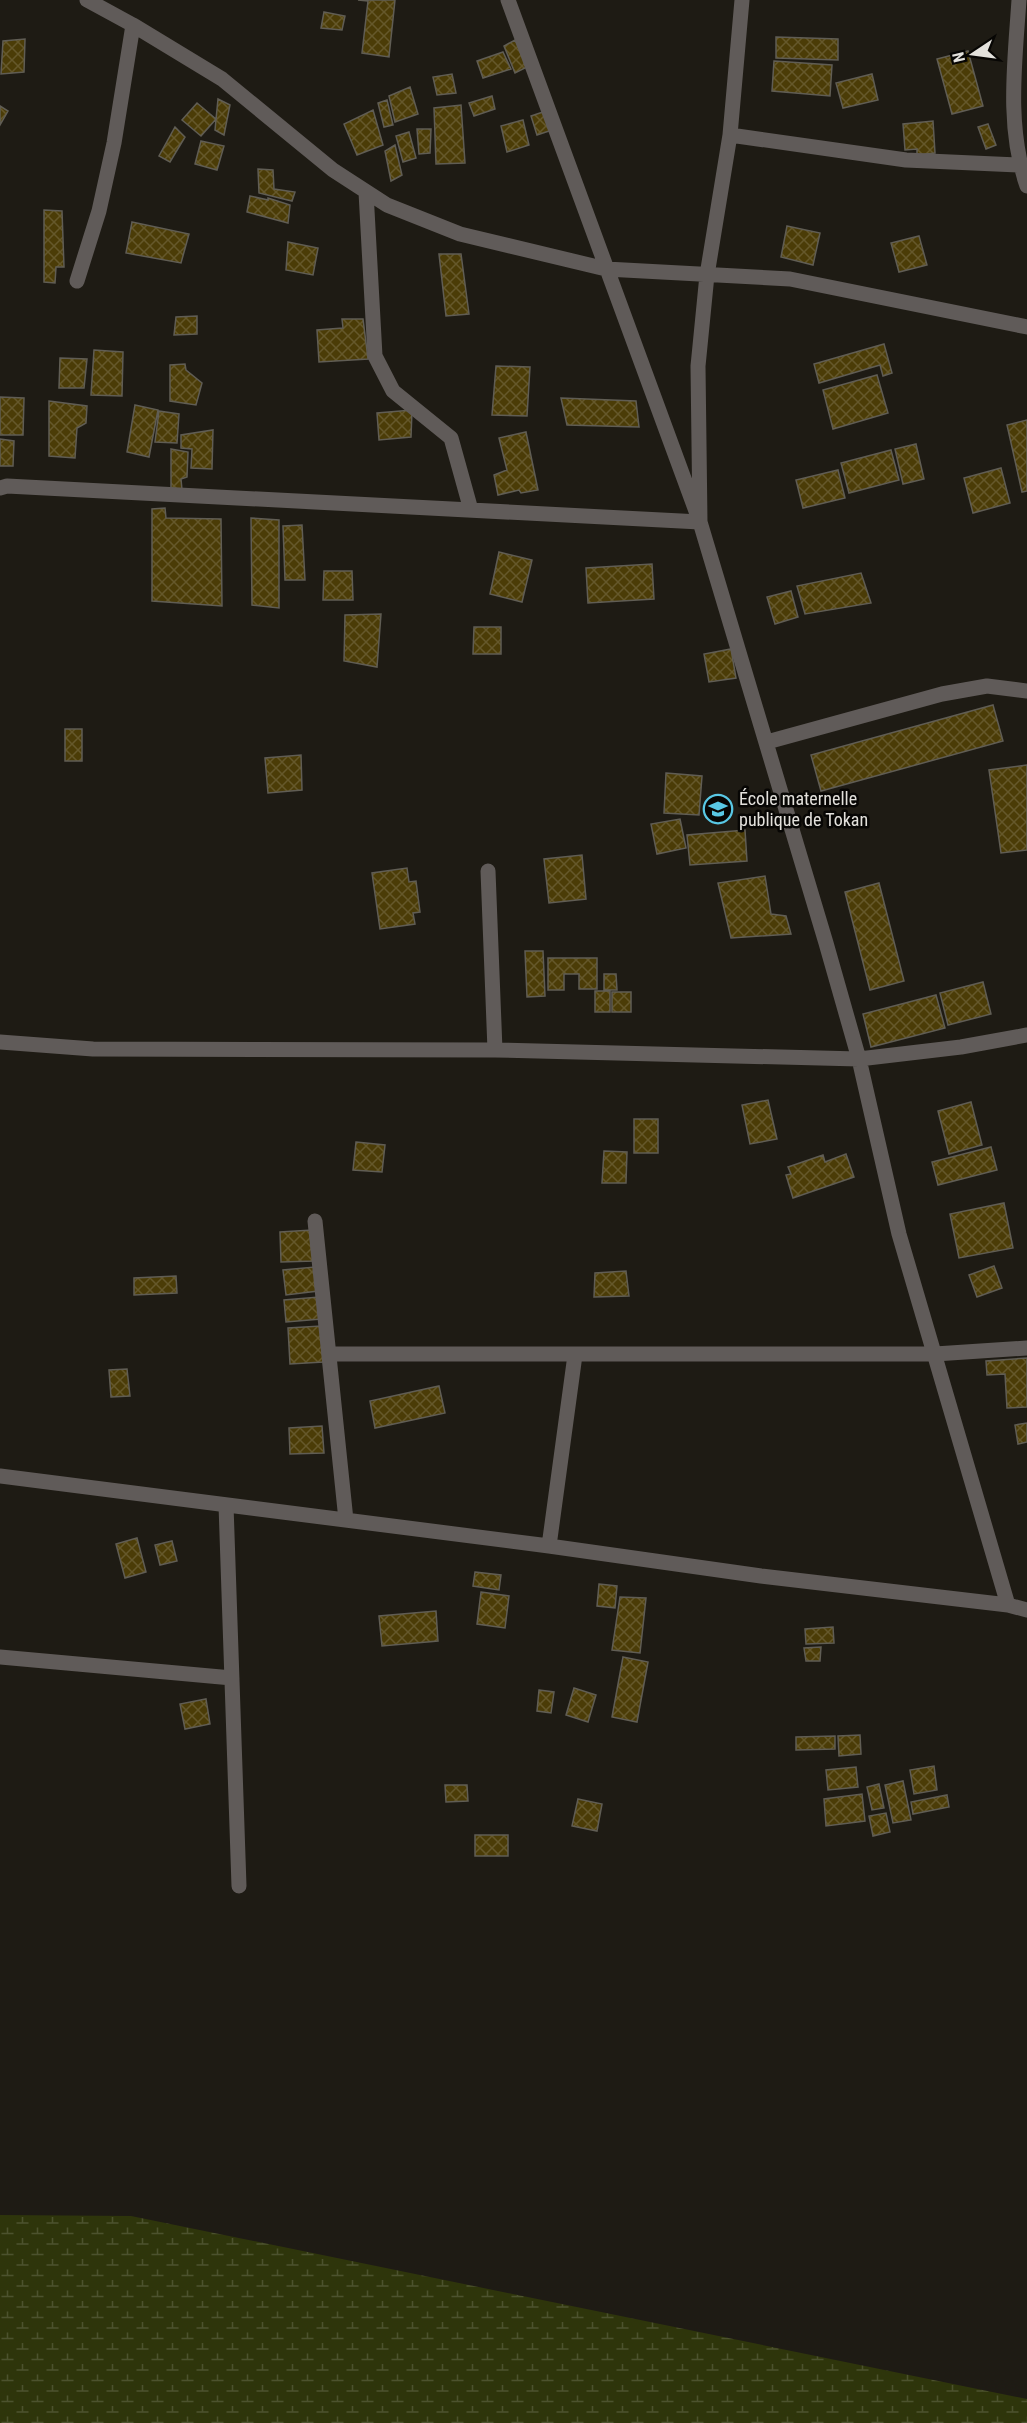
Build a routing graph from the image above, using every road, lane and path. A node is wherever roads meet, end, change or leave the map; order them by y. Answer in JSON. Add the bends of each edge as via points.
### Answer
{"nodes":[{"id":1,"x":87,"y":0,"type":"edge"},
{"id":2,"x":508,"y":0,"type":"edge"},
{"id":3,"x":742,"y":0,"type":"edge"},
{"id":4,"x":1019,"y":0,"type":"edge"},
{"id":5,"x":1022,"y":21,"type":"edge"},
{"id":6,"x":134,"y":25,"type":"junction"},
{"id":7,"x":1014,"y":72,"type":"junction"},
{"id":8,"x":1027,"y":89,"type":"edge"},
{"id":9,"x":730,"y":135,"type":"junction"},
{"id":10,"x":1020,"y":165,"type":"junction"},
{"id":11,"x":1027,"y":186,"type":"edge"},
{"id":12,"x":366,"y":192,"type":"junction"},
{"id":13,"x":606,"y":268,"type":"junction"},
{"id":14,"x":707,"y":275,"type":"junction"},
{"id":15,"x":77,"y":281,"type":"dead end"},
{"id":16,"x":1027,"y":327,"type":"edge"},
{"id":17,"x":0,"y":488,"type":"edge"},
{"id":18,"x":471,"y":510,"type":"junction"},
{"id":19,"x":700,"y":522,"type":"junction"},
{"id":20,"x":1027,"y":692,"type":"edge"},
{"id":21,"x":767,"y":742,"type":"junction"},
{"id":22,"x":488,"y":871,"type":"dead end"},
{"id":23,"x":1027,"y":1035,"type":"edge"},
{"id":24,"x":0,"y":1042,"type":"edge"},
{"id":25,"x":495,"y":1050,"type":"junction"},
{"id":26,"x":859,"y":1059,"type":"junction"},
{"id":27,"x":315,"y":1221,"type":"dead end"},
{"id":28,"x":1027,"y":1348,"type":"edge"},
{"id":29,"x":329,"y":1354,"type":"junction"},
{"id":30,"x":935,"y":1354,"type":"junction"},
{"id":31,"x":575,"y":1355,"type":"junction"},
{"id":32,"x":0,"y":1476,"type":"edge"},
{"id":33,"x":226,"y":1505,"type":"junction"},
{"id":34,"x":346,"y":1520,"type":"junction"},
{"id":35,"x":549,"y":1546,"type":"junction"},
{"id":36,"x":1008,"y":1605,"type":"junction"},
{"id":37,"x":1027,"y":1610,"type":"edge"},
{"id":38,"x":0,"y":1656,"type":"edge"},
{"id":39,"x":232,"y":1678,"type":"junction"},
{"id":40,"x":239,"y":1886,"type":"dead end"}],
"edges":[{"from":1,"to":6,"type":"street"},
{"from":2,"to":13,"type":"street"},
{"from":3,"to":9,"type":"street"},
{"from":4,"to":5,"type":"street"},
{"from":5,"to":7,"type":"street"},
{"from":6,"to":12,"type":"street","via":[[222,79],[333,171]]},
{"from":6,"to":15,"type":"street","via":[[99,211]]},
{"from":7,"to":8,"type":"street"},
{"from":7,"to":10,"type":"street"},
{"from":9,"to":10,"type":"street","via":[[906,160]]},
{"from":9,"to":14,"type":"street"},
{"from":10,"to":11,"type":"street"},
{"from":12,"to":13,"type":"street","via":[[387,205],[460,234]]},
{"from":12,"to":18,"type":"street","via":[[375,356],[393,391],[450,438]]},
{"from":13,"to":14,"type":"street"},
{"from":13,"to":19,"type":"street"},
{"from":14,"to":16,"type":"street","via":[[790,279]]},
{"from":14,"to":19,"type":"street","via":[[698,366]]},
{"from":17,"to":18,"type":"street"},
{"from":18,"to":19,"type":"street"},
{"from":19,"to":21,"type":"street"},
{"from":20,"to":21,"type":"street","via":[[987,686],[942,694]]},
{"from":21,"to":26,"type":"street"},
{"from":22,"to":25,"type":"street"},
{"from":23,"to":26,"type":"street"},
{"from":24,"to":25,"type":"street","via":[[93,1049]]},
{"from":25,"to":26,"type":"street"},
{"from":26,"to":30,"type":"street","via":[[899,1234]]},
{"from":27,"to":29,"type":"street"},
{"from":28,"to":30,"type":"street"},
{"from":29,"to":31,"type":"street"},
{"from":29,"to":34,"type":"street"},
{"from":30,"to":31,"type":"street"},
{"from":30,"to":36,"type":"street"},
{"from":31,"to":35,"type":"street"},
{"from":32,"to":33,"type":"street"},
{"from":33,"to":34,"type":"street"},
{"from":33,"to":39,"type":"street"},
{"from":34,"to":35,"type":"street"},
{"from":35,"to":36,"type":"street"},
{"from":36,"to":37,"type":"street"},
{"from":38,"to":39,"type":"street"},
{"from":39,"to":40,"type":"street"}]}
